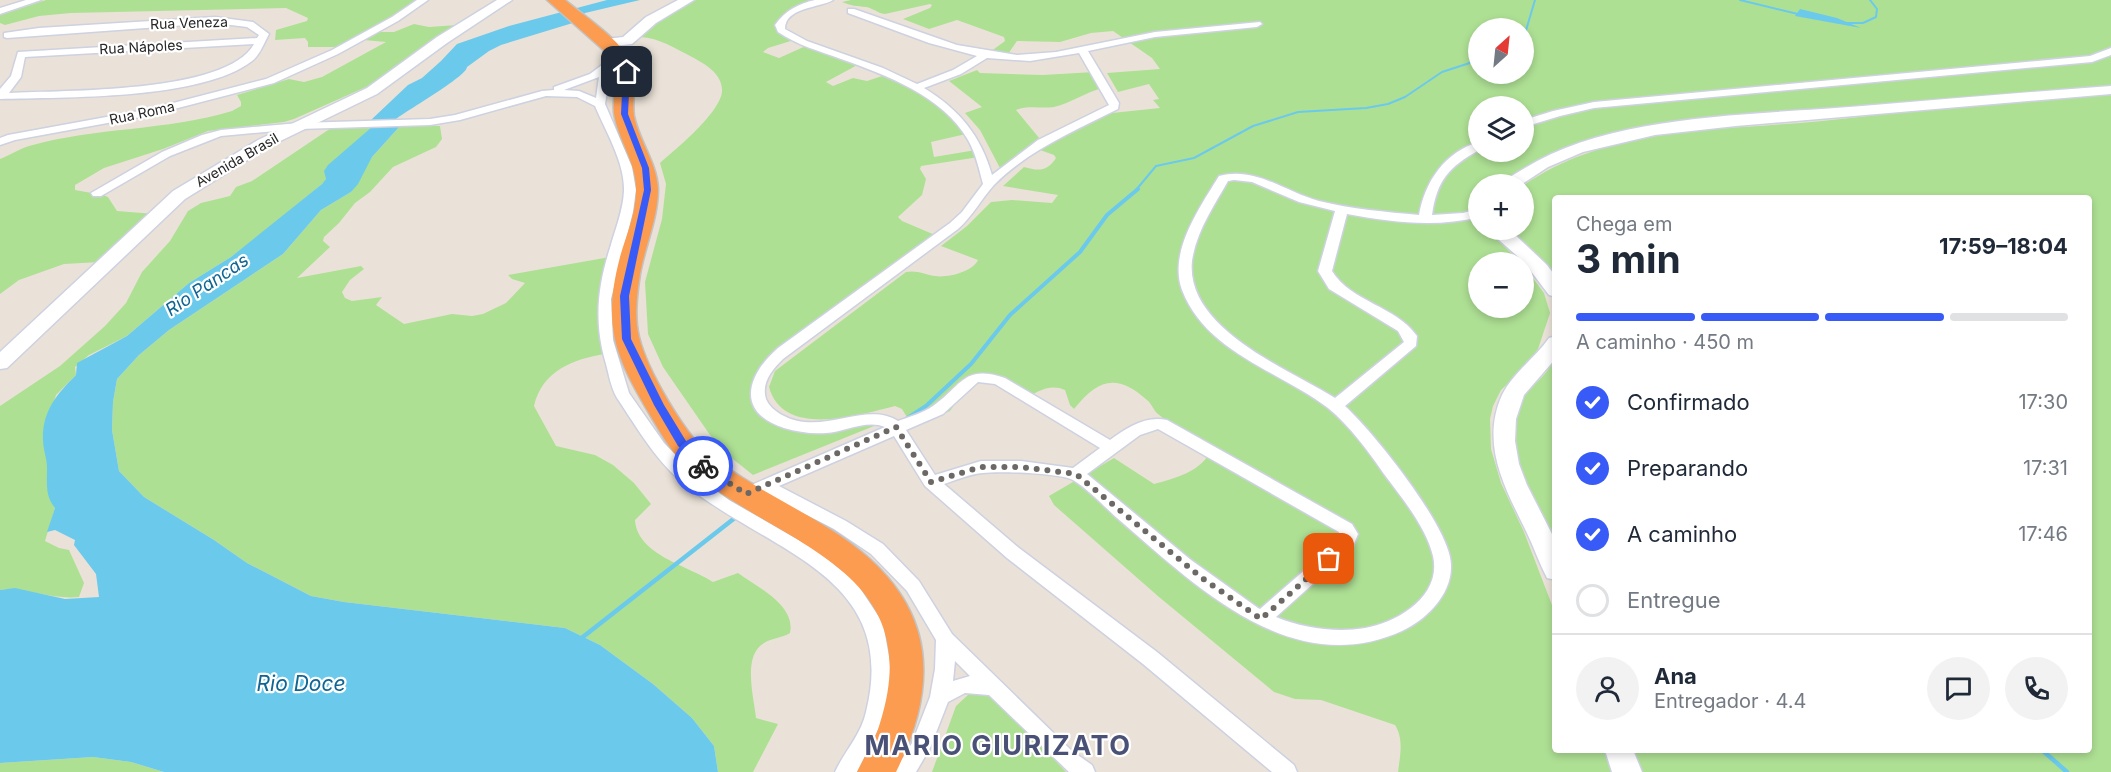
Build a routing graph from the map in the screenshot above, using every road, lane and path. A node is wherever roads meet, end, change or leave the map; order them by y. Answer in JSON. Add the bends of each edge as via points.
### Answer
{"nodes":[{"id":1,"x":36,"y":0,"type":"edge"},
{"id":2,"x":423,"y":0,"type":"edge"},
{"id":3,"x":506,"y":0,"type":"edge"},
{"id":4,"x":555,"y":0,"type":"edge"},
{"id":5,"x":688,"y":0,"type":"edge"},
{"id":6,"x":828,"y":0,"type":"edge"},
{"id":7,"x":0,"y":11,"type":"edge"},
{"id":8,"x":851,"y":11,"type":"dead end"},
{"id":9,"x":1257,"y":24,"type":"dead end"},
{"id":10,"x":4,"y":33,"type":"edge"},
{"id":11,"x":637,"y":33,"type":"junction"},
{"id":12,"x":261,"y":41,"type":"junction"},
{"id":13,"x":1082,"y":50,"type":"junction"},
{"id":14,"x":2111,"y":51,"type":"edge"},
{"id":15,"x":21,"y":54,"type":"junction"},
{"id":16,"x":609,"y":54,"type":"junction"},
{"id":17,"x":985,"y":55,"type":"junction"},
{"id":18,"x":916,"y":87,"type":"junction"},
{"id":19,"x":2111,"y":90,"type":"edge"},
{"id":20,"x":546,"y":93,"type":"junction"},
{"id":21,"x":0,"y":96,"type":"edge"},
{"id":22,"x":600,"y":104,"type":"junction"},
{"id":23,"x":1534,"y":121,"type":"edge"},
{"id":24,"x":298,"y":126,"type":"junction"},
{"id":25,"x":6,"y":135,"type":"edge"},
{"id":26,"x":0,"y":142,"type":"edge"},
{"id":27,"x":1468,"y":152,"type":"edge"},
{"id":28,"x":1530,"y":174,"type":"edge"},
{"id":29,"x":989,"y":184,"type":"junction"},
{"id":30,"x":97,"y":193,"type":"dead end"},
{"id":31,"x":1342,"y":208,"type":"junction"},
{"id":32,"x":1468,"y":215,"type":"edge"},
{"id":33,"x":1425,"y":218,"type":"junction"},
{"id":34,"x":1448,"y":219,"type":"junction"},
{"id":35,"x":1468,"y":224,"type":"edge"},
{"id":36,"x":1508,"y":240,"type":"edge"},
{"id":37,"x":1552,"y":286,"type":"edge"},
{"id":38,"x":1552,"y":349,"type":"edge"},
{"id":39,"x":0,"y":363,"type":"edge"},
{"id":40,"x":1335,"y":406,"type":"junction"},
{"id":41,"x":896,"y":427,"type":"junction"},
{"id":42,"x":1111,"y":448,"type":"junction"},
{"id":43,"x":1076,"y":474,"type":"junction"},
{"id":44,"x":931,"y":482,"type":"junction"},
{"id":45,"x":755,"y":490,"type":"junction"},
{"id":46,"x":1552,"y":563,"type":"edge"},
{"id":47,"x":1261,"y":619,"type":"junction"},
{"id":48,"x":945,"y":639,"type":"junction"},
{"id":49,"x":994,"y":687,"type":"junction"},
{"id":50,"x":940,"y":697,"type":"junction"},
{"id":51,"x":1620,"y":753,"type":"edge"},
{"id":52,"x":845,"y":772,"type":"edge"},
{"id":53,"x":876,"y":772,"type":"edge"},
{"id":54,"x":904,"y":772,"type":"edge"},
{"id":55,"x":1085,"y":772,"type":"edge"},
{"id":56,"x":1287,"y":772,"type":"edge"},
{"id":57,"x":1627,"y":772,"type":"edge"}],
"edges":[{"from":1,"to":7,"type":"street"},
{"from":2,"to":25,"type":"street","name":"Rua Roma","via":[[334,52],[270,81],[151,112]]},
{"from":3,"to":24,"type":"street","name":"Avenida Brasil","via":[[372,91]]},
{"from":4,"to":16,"type":"highway"},
{"from":5,"to":11,"type":"street"},
{"from":6,"to":18,"type":"street","via":[[794,10],[785,17],[781,30]]},
{"from":8,"to":17,"type":"street"},
{"from":9,"to":13,"type":"street","via":[[1171,32]]},
{"from":10,"to":12,"type":"street","name":"Rua Veneza","via":[[214,20],[250,24],[264,34]]},
{"from":10,"to":15,"type":"street"},
{"from":11,"to":16,"type":"street"},
{"from":11,"to":16,"type":"street"},
{"from":12,"to":15,"type":"street","name":"Rua Nápoles"},
{"from":12,"to":21,"type":"street","via":[[250,58],[236,68],[184,84]]},
{"from":13,"to":17,"type":"street","via":[[1019,58]]},
{"from":13,"to":29,"type":"street","via":[[1114,107],[1042,142]]},
{"from":14,"to":23,"type":"street","via":[[2092,60],[1594,105]]},
{"from":15,"to":21,"type":"street","via":[[16,77]]},
{"from":16,"to":20,"type":"street","via":[[582,81]]},
{"from":16,"to":22,"type":"street"},
{"from":16,"to":45,"type":"highway","via":[[624,114],[646,168],[648,190],[625,296],[627,339],[682,443],[704,466]]},
{"from":17,"to":18,"type":"street","via":[[957,72]]},
{"from":18,"to":29,"type":"street","via":[[948,110],[969,134]]},
{"from":19,"to":28,"type":"street","via":[[1659,130],[1608,139],[1571,152]]},
{"from":20,"to":22,"type":"street","via":[[579,94]]},
{"from":20,"to":24,"type":"street","via":[[430,122]]},
{"from":22,"to":52,"type":"street","via":[[626,167],[630,190],[604,299],[606,340],[622,393],[658,447],[691,481],[810,555],[850,587],[876,628],[882,673],[876,714]]},
{"from":24,"to":30,"type":"street","via":[[206,136]]},
{"from":24,"to":39,"type":"street","name":"Avenida Brasil","via":[[243,154],[179,195]]},
{"from":25,"to":26,"type":"street","name":"Rua Roma"},
{"from":27,"to":33,"type":"street","via":[[1437,175],[1427,199]]},
{"from":29,"to":41,"type":"street","via":[[954,226],[783,351],[759,379],[757,394],[761,407],[796,426],[824,428],[874,419]]},
{"from":31,"to":33,"type":"street"},
{"from":31,"to":40,"type":"street","via":[[1325,271],[1328,279],[1402,328],[1411,343]]},
{"from":31,"to":40,"type":"street","via":[[1301,200],[1251,177],[1230,175],[1223,179],[1189,246],[1184,269],[1189,291],[1206,320],[1258,362]]},
{"from":32,"to":34,"type":"street"},
{"from":33,"to":34,"type":"street"},
{"from":34,"to":35,"type":"street"},
{"from":36,"to":37,"type":"street"},
{"from":38,"to":46,"type":"street","via":[[1514,392],[1503,418],[1504,456]]},
{"from":40,"to":47,"type":"street","via":[[1385,463],[1432,529],[1442,558],[1437,586],[1420,613],[1390,630],[1348,639],[1305,634]]},
{"from":41,"to":42,"type":"street","via":[[938,410],[975,378],[988,377]]},
{"from":41,"to":44,"type":"street"},
{"from":41,"to":45,"type":"street"},
{"from":42,"to":43,"type":"street"},
{"from":42,"to":47,"type":"street","via":[[1142,427],[1161,424],[1346,528],[1346,544]]},
{"from":43,"to":44,"type":"street","via":[[981,467]]},
{"from":43,"to":47,"type":"street","via":[[1202,578]]},
{"from":44,"to":56,"type":"street","via":[[1013,553],[1150,658]]},
{"from":45,"to":48,"type":"street","via":[[840,525],[877,549],[913,586]]},
{"from":45,"to":53,"type":"highway","via":[[838,548],[877,583],[898,619],[908,657],[906,694],[897,731]]},
{"from":48,"to":49,"type":"street"},
{"from":48,"to":50,"type":"street"},
{"from":49,"to":50,"type":"street","via":[[973,682]]},
{"from":49,"to":55,"type":"street"},
{"from":50,"to":54,"type":"street","via":[[920,748]]},
{"from":51,"to":57,"type":"street"}]}
